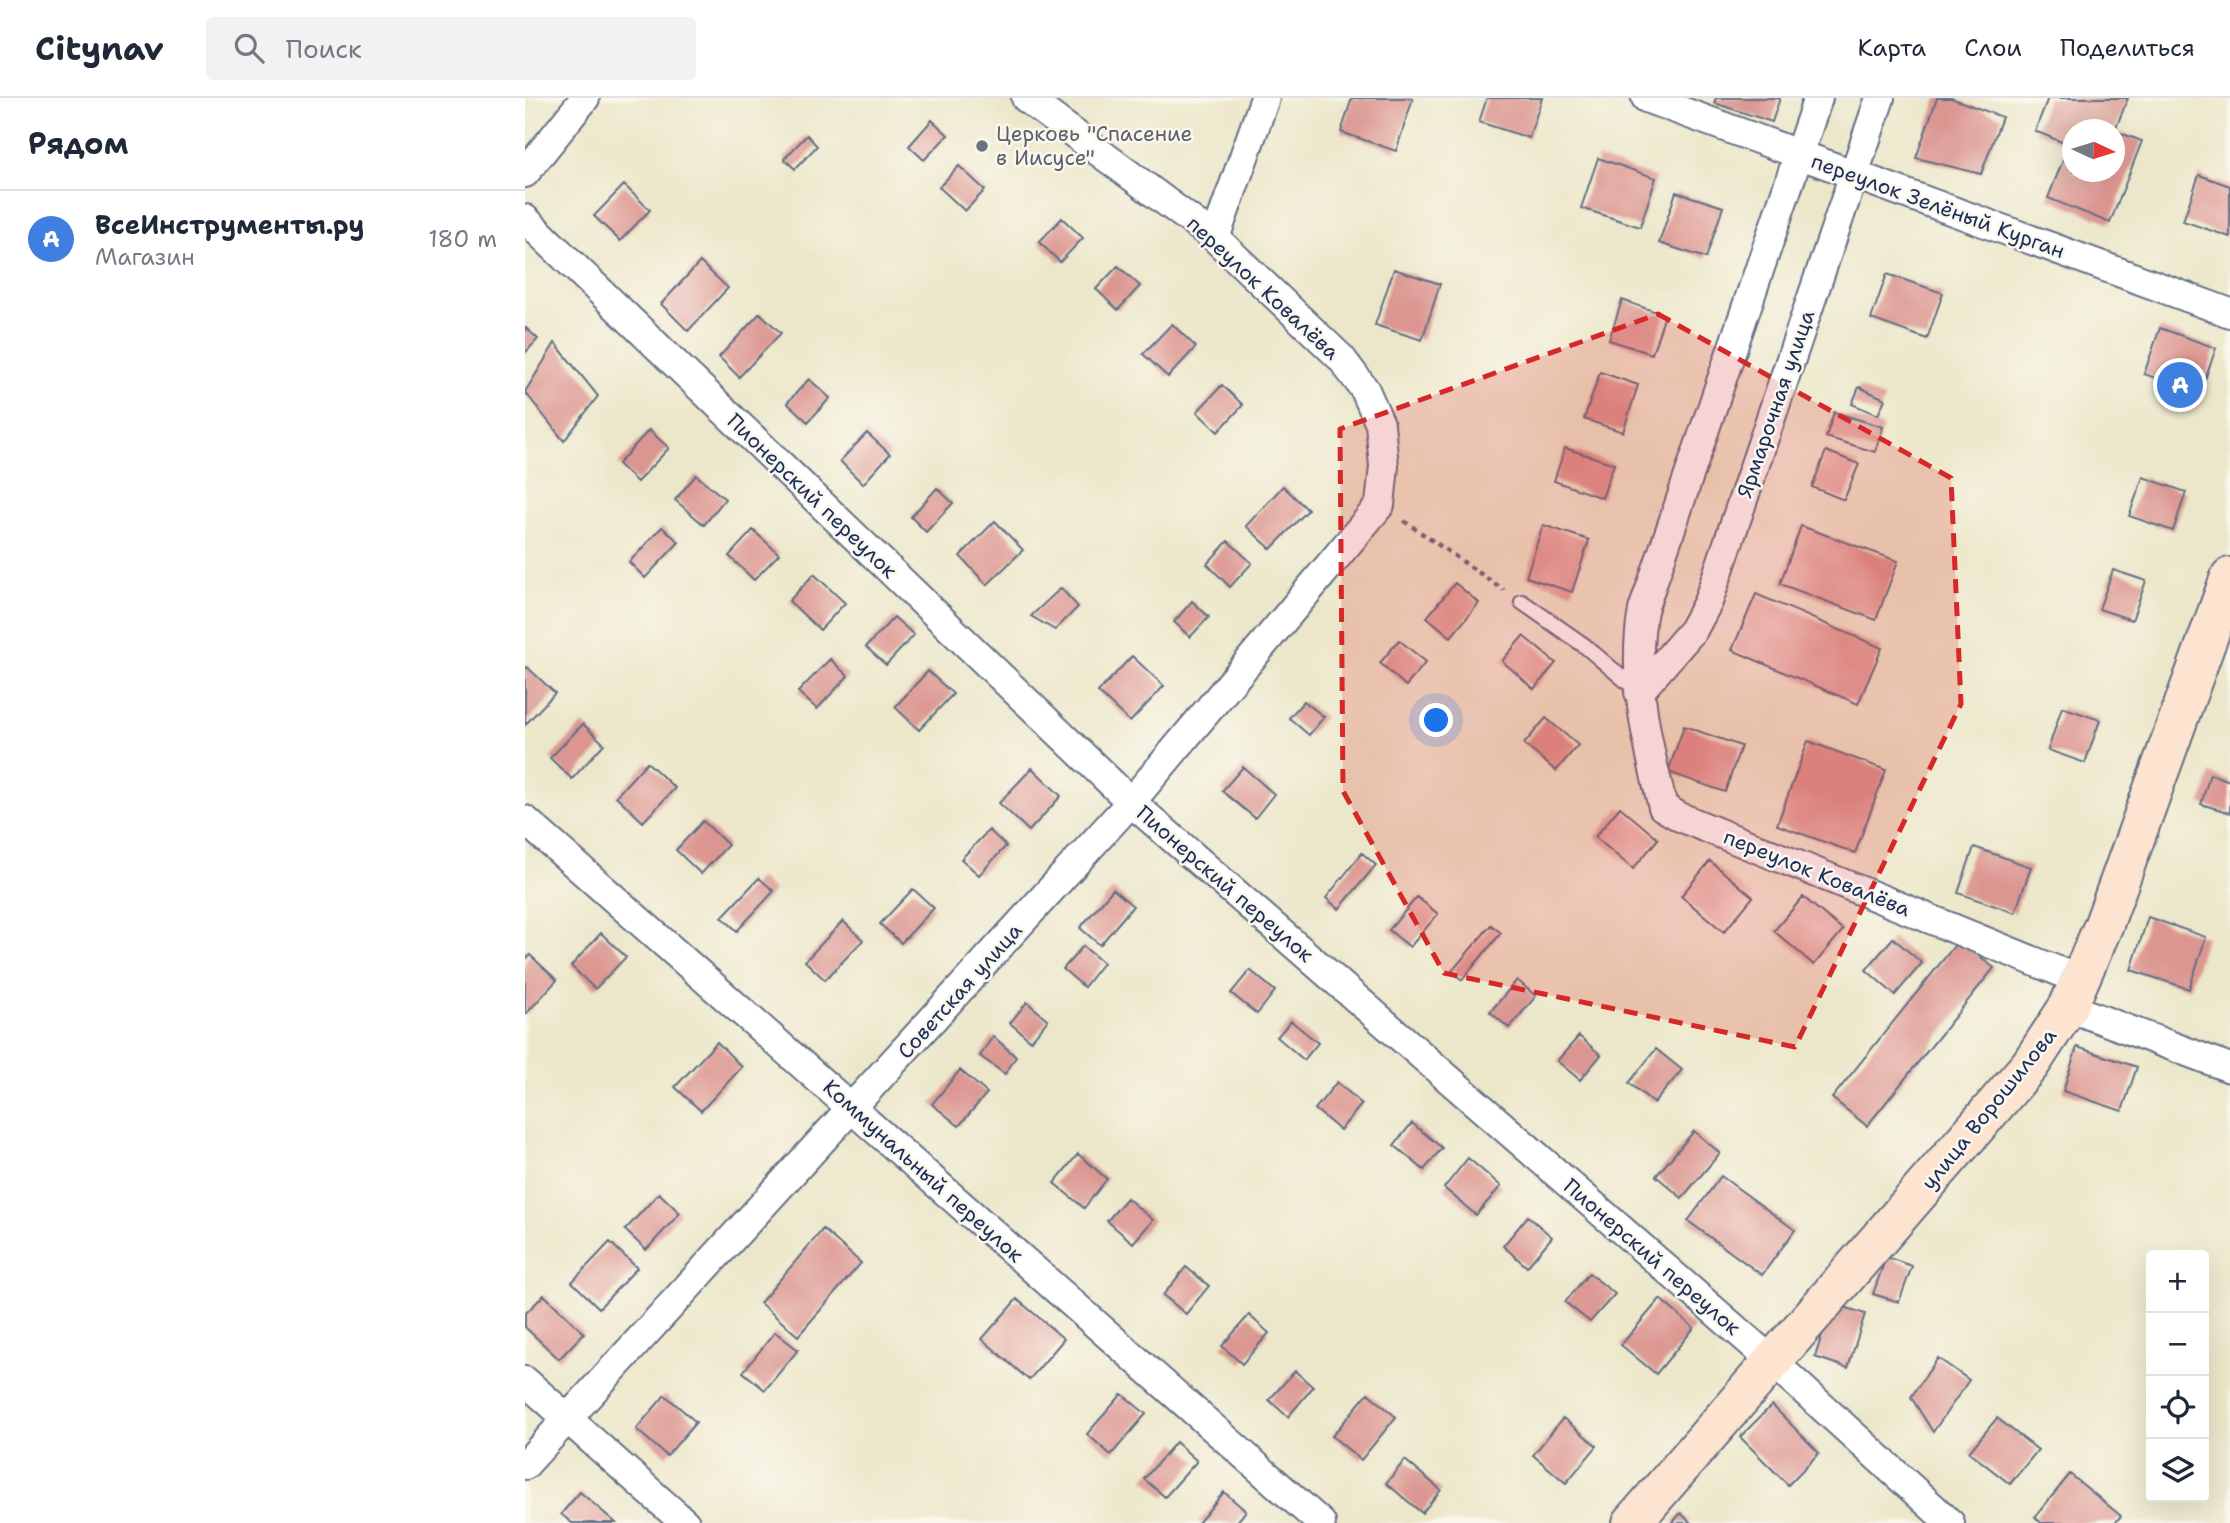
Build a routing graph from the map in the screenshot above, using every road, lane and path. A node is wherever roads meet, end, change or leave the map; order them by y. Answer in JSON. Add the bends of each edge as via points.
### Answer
{"nodes":[{"id":1,"x":585,"y":98,"type":"edge"},
{"id":2,"x":1026,"y":98,"type":"edge"},
{"id":3,"x":1265,"y":98,"type":"edge"},
{"id":4,"x":1646,"y":98,"type":"edge"},
{"id":5,"x":1818,"y":98,"type":"edge"},
{"id":6,"x":1880,"y":98,"type":"edge"},
{"id":7,"x":1799,"y":156,"type":"junction"},
{"id":8,"x":525,"y":173,"type":"edge"},
{"id":9,"x":1854,"y":176,"type":"junction"},
{"id":10,"x":525,"y":219,"type":"edge"},
{"id":11,"x":1215,"y":238,"type":"junction"},
{"id":12,"x":2230,"y":313,"type":"edge"},
{"id":13,"x":1380,"y":505,"type":"junction"},
{"id":14,"x":2230,"y":577,"type":"edge"},
{"id":15,"x":1522,"y":602,"type":"joint"},
{"id":16,"x":1639,"y":692,"type":"junction"},
{"id":17,"x":1131,"y":802,"type":"junction"},
{"id":18,"x":525,"y":820,"type":"edge"},
{"id":19,"x":2074,"y":994,"type":"junction"},
{"id":20,"x":2230,"y":1068,"type":"edge"},
{"id":21,"x":853,"y":1109,"type":"junction"},
{"id":22,"x":1773,"y":1362,"type":"junction"},
{"id":23,"x":525,"y":1381,"type":"edge"},
{"id":24,"x":567,"y":1418,"type":"junction"},
{"id":25,"x":525,"y":1465,"type":"edge"},
{"id":26,"x":685,"y":1523,"type":"edge"},
{"id":27,"x":1321,"y":1523,"type":"edge"},
{"id":28,"x":1632,"y":1523,"type":"edge"},
{"id":29,"x":1950,"y":1523,"type":"edge"}],
"edges":[{"from":1,"to":8,"type":"street"},
{"from":2,"to":11,"type":"street","name":"переулок Ковалёва"},
{"from":3,"to":11,"type":"street"},
{"from":4,"to":7,"type":"street","name":"переулок Зелёный Курган"},
{"from":5,"to":7,"type":"street"},
{"from":6,"to":9,"type":"street","name":"Ярмарочная улица"},
{"from":7,"to":9,"type":"street","name":"переулок Зелёный Курган"},
{"from":7,"to":16,"type":"street","via":[[1643,610]]},
{"from":9,"to":12,"type":"street","name":"переулок Зелёный Курган"},
{"from":9,"to":16,"type":"street","name":"Ярмарочная улица","via":[[1708,602],[1693,630]]},
{"from":10,"to":17,"type":"street","name":"Пионерский переулок"},
{"from":11,"to":13,"type":"street","name":"переулок Ковалёва","via":[[1341,359],[1365,390],[1380,424],[1384,466]]},
{"from":13,"to":15,"type":"path"},
{"from":13,"to":17,"type":"street","name":"Советская улица"},
{"from":14,"to":19,"type":"main road","name":"улица Ворошилова","via":[[2137,838]]},
{"from":15,"to":16,"type":"lane","via":[[1585,646]]},
{"from":16,"to":19,"type":"street","name":"переулок Ковалёва","via":[[1663,807]]},
{"from":17,"to":21,"type":"street","name":"Советская улица"},
{"from":17,"to":22,"type":"street","name":"Пионерский переулок"},
{"from":18,"to":21,"type":"street","name":"Коммунальный переулок"},
{"from":19,"to":20,"type":"street","name":"переулок Ковалёва"},
{"from":19,"to":22,"type":"main road","name":"улица Ворошилова","via":[[2030,1065]]},
{"from":21,"to":24,"type":"street","name":"Советская улица"},
{"from":21,"to":27,"type":"street","name":"Коммунальный переулок"},
{"from":22,"to":28,"type":"main road","name":"улица Ворошилова"},
{"from":22,"to":29,"type":"street","name":"Пионерский переулок"},
{"from":23,"to":24,"type":"street"},
{"from":24,"to":25,"type":"street","name":"Советская улица"},
{"from":24,"to":26,"type":"street"}]}
